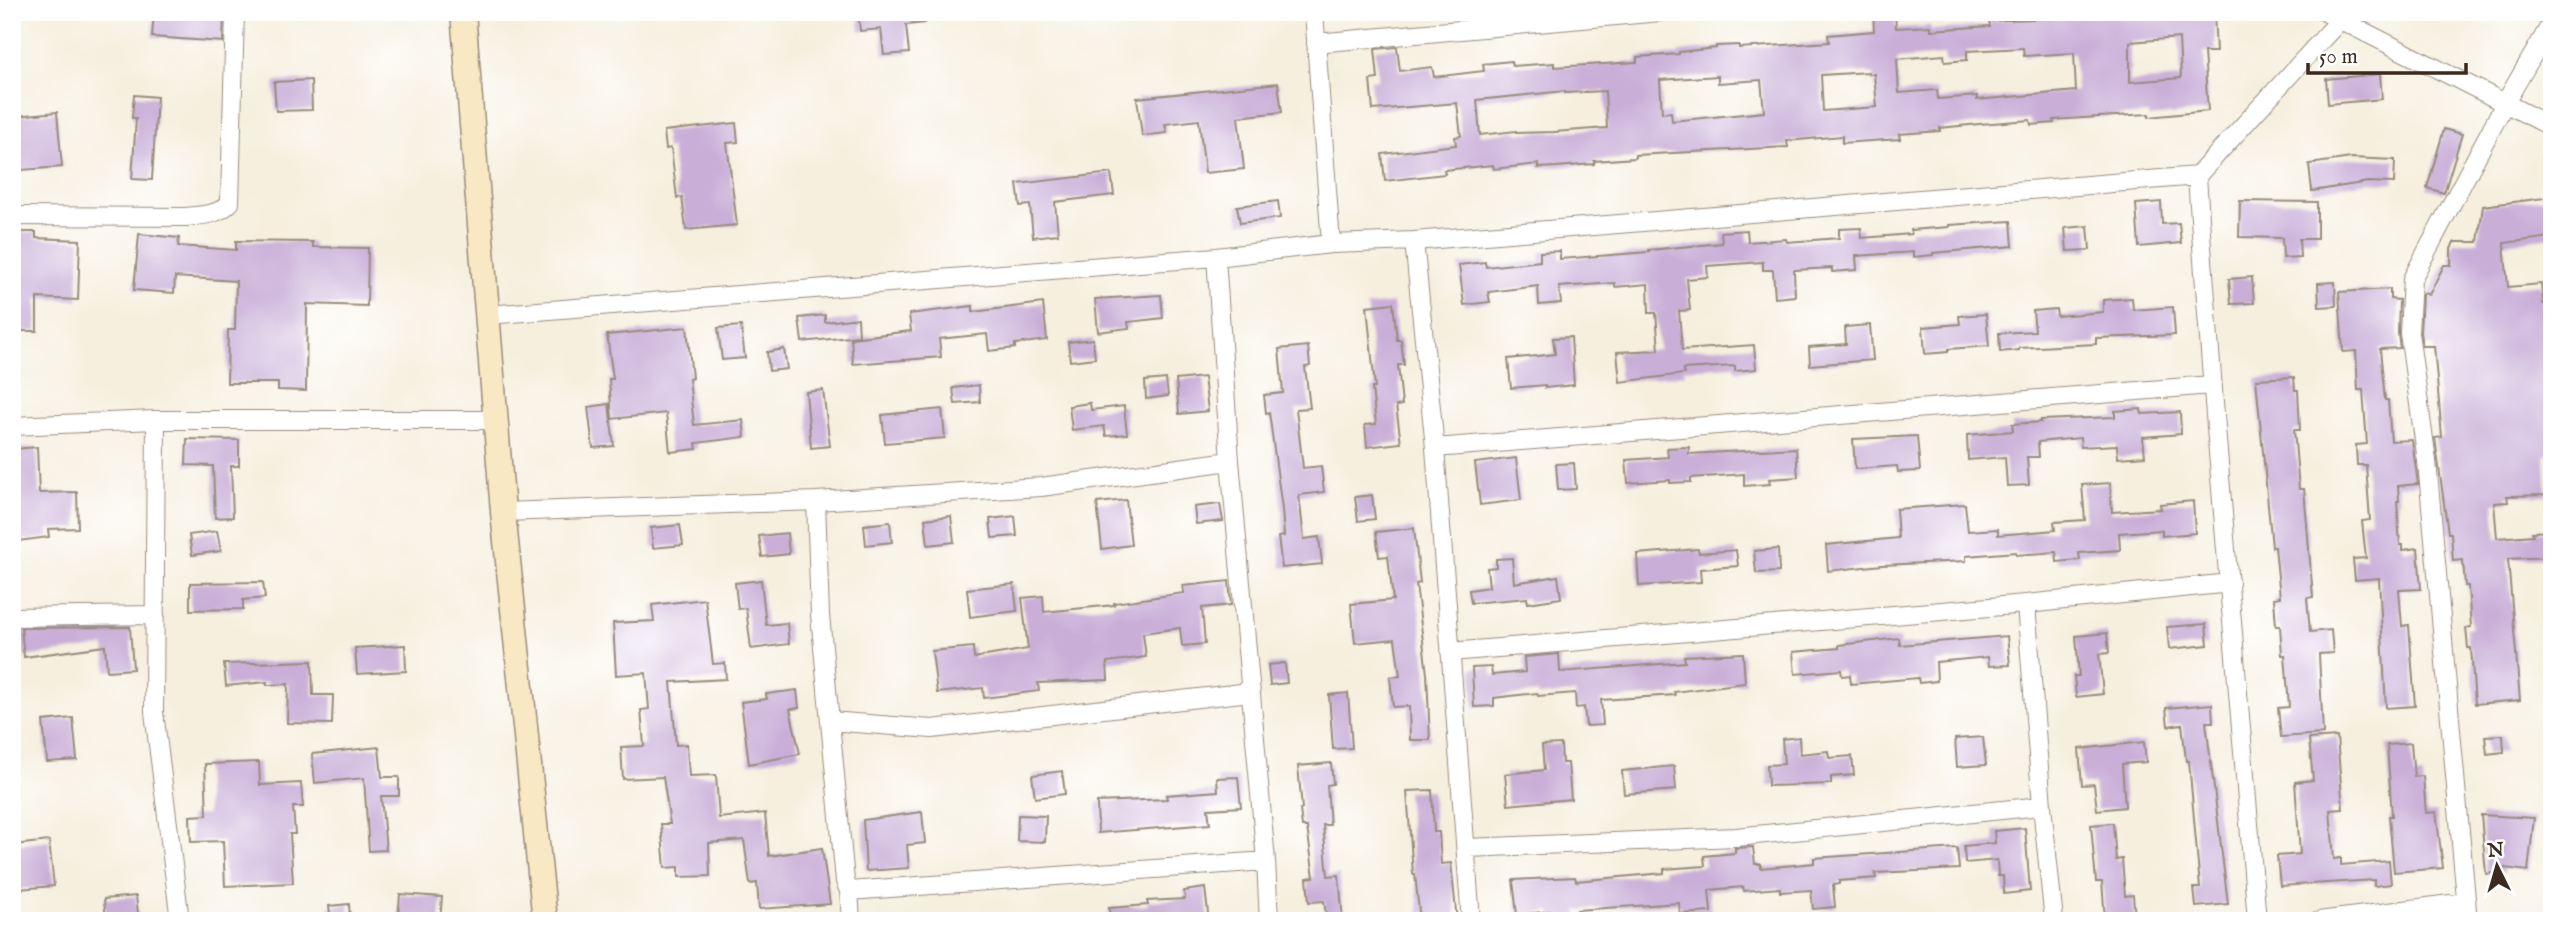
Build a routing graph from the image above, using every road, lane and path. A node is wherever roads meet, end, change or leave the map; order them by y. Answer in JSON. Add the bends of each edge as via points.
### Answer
{"nodes":[{"id":1,"x":235,"y":12,"type":"edge"},
{"id":2,"x":463,"y":12,"type":"edge"},
{"id":3,"x":1314,"y":12,"type":"edge"},
{"id":4,"x":1660,"y":12,"type":"edge"},
{"id":5,"x":2332,"y":16,"type":"edge"},
{"id":6,"x":2552,"y":22,"type":"edge"},
{"id":7,"x":1316,"y":43,"type":"junction"},
{"id":8,"x":2505,"y":103,"type":"junction"},
{"id":9,"x":2552,"y":127,"type":"edge"},
{"id":10,"x":2197,"y":176,"type":"junction"},
{"id":11,"x":12,"y":216,"type":"edge"},
{"id":12,"x":1414,"y":241,"type":"junction"},
{"id":13,"x":1331,"y":244,"type":"junction"},
{"id":14,"x":1216,"y":257,"type":"junction"},
{"id":15,"x":487,"y":316,"type":"junction"},
{"id":16,"x":2211,"y":385,"type":"junction"},
{"id":17,"x":156,"y":420,"type":"junction"},
{"id":18,"x":495,"y":420,"type":"junction"},
{"id":19,"x":12,"y":426,"type":"edge"},
{"id":20,"x":1435,"y":448,"type":"junction"},
{"id":21,"x":1230,"y":461,"type":"junction"},
{"id":22,"x":816,"y":501,"type":"junction"},
{"id":23,"x":503,"y":512,"type":"junction"},
{"id":24,"x":2230,"y":583,"type":"junction"},
{"id":25,"x":2026,"y":604,"type":"junction"},
{"id":26,"x":155,"y":615,"type":"junction"},
{"id":27,"x":12,"y":617,"type":"edge"},
{"id":28,"x":1450,"y":652,"type":"junction"},
{"id":29,"x":1250,"y":692,"type":"junction"},
{"id":30,"x":830,"y":721,"type":"junction"},
{"id":31,"x":2042,"y":806,"type":"junction"},
{"id":32,"x":1467,"y":848,"type":"junction"},
{"id":33,"x":1266,"y":861,"type":"junction"},
{"id":34,"x":849,"y":891,"type":"junction"},
{"id":35,"x":2466,"y":902,"type":"junction"},
{"id":36,"x":180,"y":921,"type":"edge"},
{"id":37,"x":545,"y":921,"type":"edge"},
{"id":38,"x":851,"y":921,"type":"edge"},
{"id":39,"x":1269,"y":921,"type":"edge"},
{"id":40,"x":1471,"y":921,"type":"edge"},
{"id":41,"x":2054,"y":921,"type":"edge"},
{"id":42,"x":2257,"y":921,"type":"edge"},
{"id":43,"x":2319,"y":921,"type":"edge"},
{"id":44,"x":2468,"y":921,"type":"edge"}],
"edges":[{"from":1,"to":11,"type":"street","via":[[230,203],[223,210],[186,217]]},
{"from":2,"to":15,"type":"main road"},
{"from":3,"to":7,"type":"street"},
{"from":4,"to":7,"type":"street"},
{"from":5,"to":8,"type":"street"},
{"from":5,"to":10,"type":"street"},
{"from":6,"to":8,"type":"street"},
{"from":7,"to":13,"type":"street"},
{"from":8,"to":9,"type":"street"},
{"from":8,"to":35,"type":"street","via":[[2412,279],[2409,333],[2427,461]]},
{"from":10,"to":12,"type":"street"},
{"from":10,"to":16,"type":"street"},
{"from":12,"to":13,"type":"street"},
{"from":12,"to":20,"type":"street"},
{"from":13,"to":14,"type":"street"},
{"from":14,"to":15,"type":"street"},
{"from":14,"to":21,"type":"street"},
{"from":15,"to":18,"type":"main road"},
{"from":16,"to":20,"type":"street"},
{"from":16,"to":24,"type":"street"},
{"from":17,"to":18,"type":"street"},
{"from":17,"to":19,"type":"street"},
{"from":17,"to":26,"type":"street"},
{"from":18,"to":23,"type":"main road"},
{"from":20,"to":28,"type":"street"},
{"from":21,"to":22,"type":"street","via":[[1041,487]]},
{"from":21,"to":29,"type":"street"},
{"from":22,"to":23,"type":"street"},
{"from":22,"to":30,"type":"street"},
{"from":23,"to":37,"type":"main road"},
{"from":24,"to":25,"type":"street"},
{"from":24,"to":42,"type":"street"},
{"from":25,"to":28,"type":"street"},
{"from":25,"to":31,"type":"street"},
{"from":26,"to":27,"type":"street"},
{"from":26,"to":36,"type":"street","via":[[154,712]]},
{"from":28,"to":32,"type":"street"},
{"from":29,"to":30,"type":"street","via":[[932,729]]},
{"from":29,"to":33,"type":"street"},
{"from":30,"to":34,"type":"street"},
{"from":31,"to":32,"type":"street","via":[[1736,837]]},
{"from":31,"to":41,"type":"street"},
{"from":32,"to":40,"type":"street"},
{"from":33,"to":34,"type":"street"},
{"from":33,"to":39,"type":"street"},
{"from":34,"to":38,"type":"street"},
{"from":35,"to":43,"type":"street"},
{"from":35,"to":44,"type":"street"}]}
